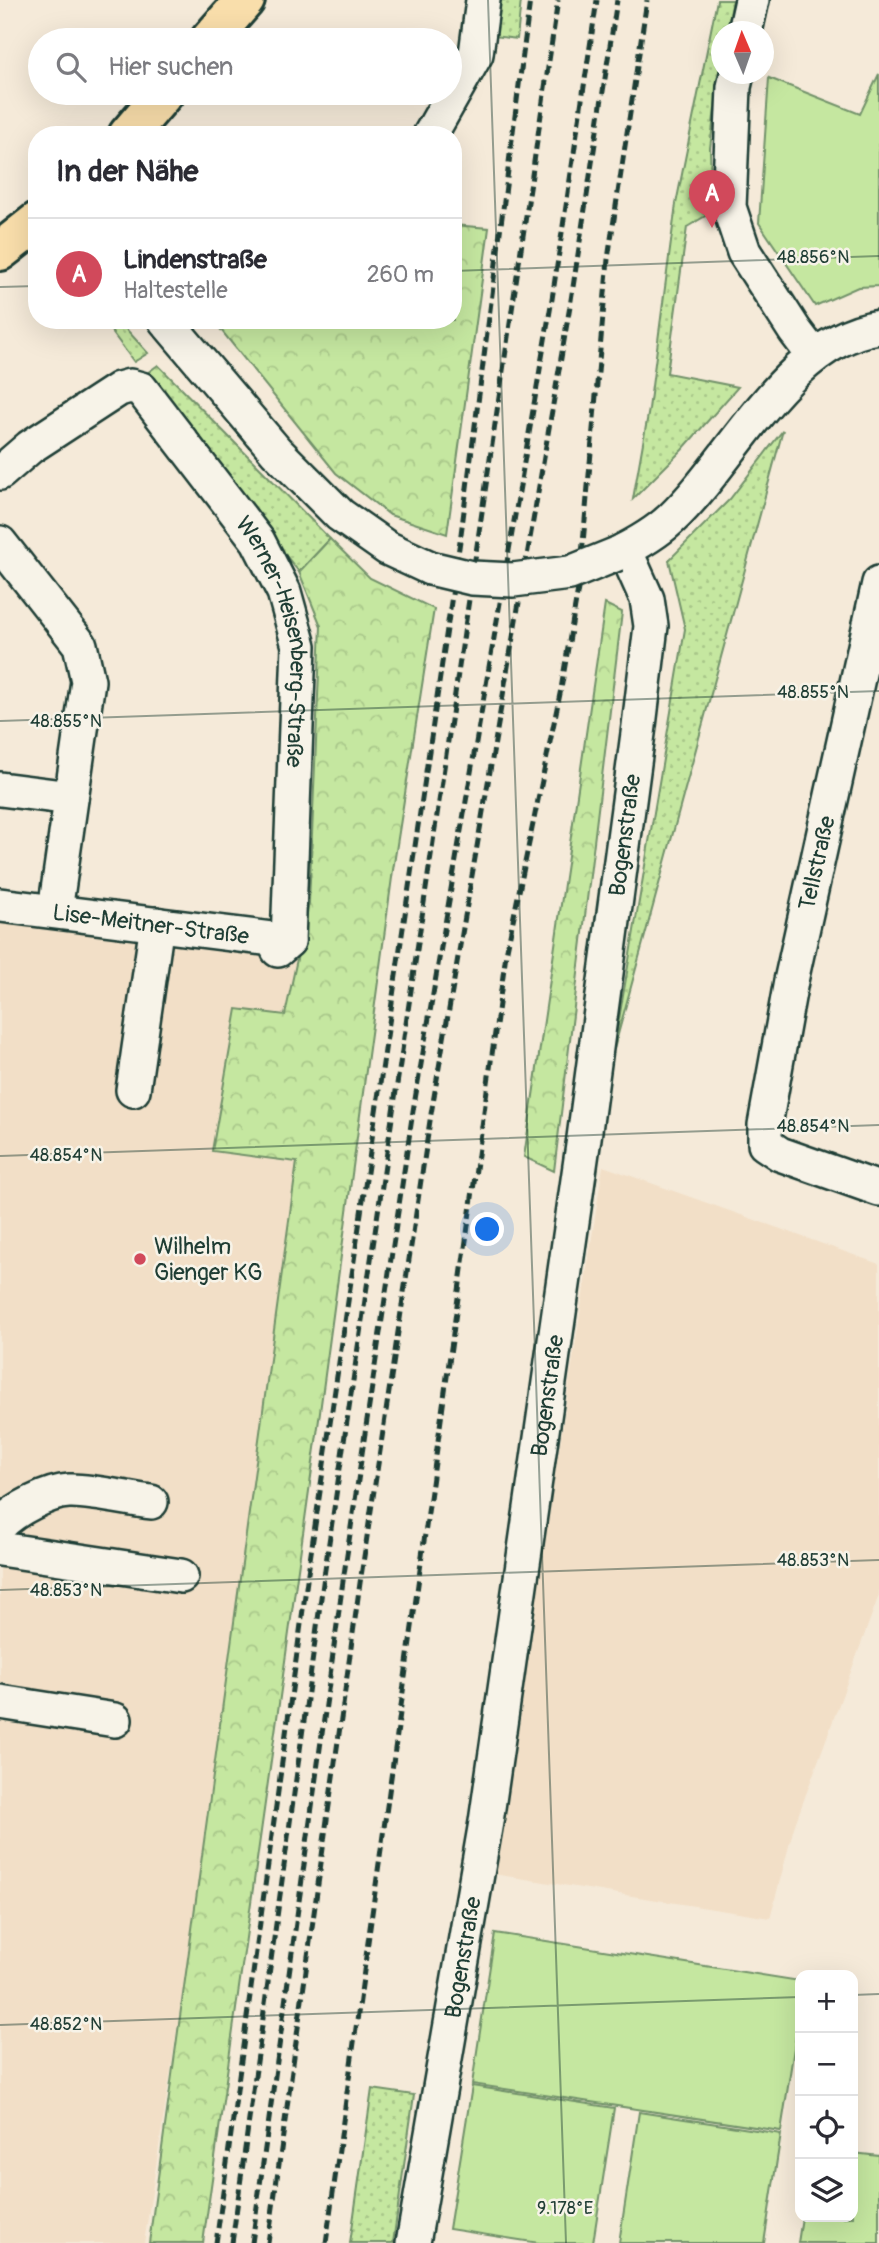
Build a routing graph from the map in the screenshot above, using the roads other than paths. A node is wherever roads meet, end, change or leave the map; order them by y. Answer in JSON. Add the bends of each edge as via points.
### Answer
{"nodes":[{"id":1,"x":244,"y":0,"type":"edge"},
{"id":2,"x":483,"y":0,"type":"edge"},
{"id":3,"x":752,"y":0,"type":"edge"},
{"id":4,"x":748,"y":21,"type":"edge"},
{"id":5,"x":220,"y":28,"type":"edge"},
{"id":6,"x":462,"y":79,"type":"edge"},
{"id":7,"x":736,"y":84,"type":"edge"},
{"id":8,"x":156,"y":105,"type":"edge"},
{"id":9,"x":447,"y":105,"type":"edge"},
{"id":10,"x":141,"y":126,"type":"edge"},
{"id":11,"x":435,"y":126,"type":"edge"},
{"id":12,"x":28,"y":229,"type":"edge"},
{"id":13,"x":0,"y":251,"type":"edge"},
{"id":14,"x":879,"y":327,"type":"edge"},
{"id":15,"x":173,"y":329,"type":"edge"},
{"id":16,"x":814,"y":356,"type":"junction"},
{"id":17,"x":0,"y":473,"type":"edge"},
{"id":18,"x":0,"y":543,"type":"edge"},
{"id":19,"x":621,"y":552,"type":"junction"},
{"id":20,"x":879,"y":583,"type":"edge"},
{"id":21,"x":0,"y":789,"type":"edge"},
{"id":22,"x":71,"y":799,"type":"junction"},
{"id":23,"x":0,"y":905,"type":"edge"},
{"id":24,"x":55,"y":911,"type":"junction"},
{"id":25,"x":157,"y":924,"type":"junction"},
{"id":26,"x":283,"y":946,"type":"joint"},
{"id":27,"x":134,"y":1090,"type":"dead end"},
{"id":28,"x":879,"y":1189,"type":"edge"},
{"id":29,"x":151,"y":1502,"type":"dead end"},
{"id":30,"x":0,"y":1525,"type":"edge"},
{"id":31,"x":0,"y":1549,"type":"edge"},
{"id":32,"x":181,"y":1577,"type":"dead end"},
{"id":33,"x":0,"y":1702,"type":"edge"},
{"id":34,"x":115,"y":1720,"type":"dead end"},
{"id":35,"x":414,"y":2243,"type":"edge"}],
"edges":[{"from":1,"to":5,"type":"main road"},
{"from":2,"to":6,"type":"street","via":[[476,54]]},
{"from":3,"to":4,"type":"street"},
{"from":7,"to":16,"type":"street","via":[[730,206],[744,253]]},
{"from":8,"to":10,"type":"main road"},
{"from":9,"to":11,"type":"street"},
{"from":12,"to":13,"type":"main road"},
{"from":14,"to":16,"type":"street","via":[[851,335]]},
{"from":15,"to":19,"type":"street","bridge":true,"via":[[276,451],[340,515],[387,548],[430,568],[472,578],[513,580],[570,573]]},
{"from":16,"to":19,"type":"street","via":[[765,405],[670,520]]},
{"from":17,"to":26,"type":"street","name":"Werner-Heisenberg-Straße","via":[[30,447],[119,388],[130,386],[141,390],[258,541],[284,592],[299,646]]},
{"from":18,"to":22,"type":"street","via":[[80,645],[88,681]]},
{"from":19,"to":35,"type":"street","name":"Bogenstraße","via":[[647,599],[651,626],[639,726],[488,1808]]},
{"from":20,"to":28,"type":"street","name":"Tellstraße","via":[[791,981],[765,1125],[765,1144],[780,1154]]},
{"from":21,"to":22,"type":"street"},
{"from":22,"to":24,"type":"street"},
{"from":23,"to":24,"type":"street","name":"Lise-Meitner-Straße"},
{"from":24,"to":25,"type":"street","name":"Lise-Meitner-Straße"},
{"from":25,"to":26,"type":"street","name":"Lise-Meitner-Straße"},
{"from":25,"to":27,"type":"street"},
{"from":29,"to":30,"type":"street","via":[[68,1491],[34,1502]]},
{"from":31,"to":32,"type":"street"},
{"from":33,"to":34,"type":"street"}]}
